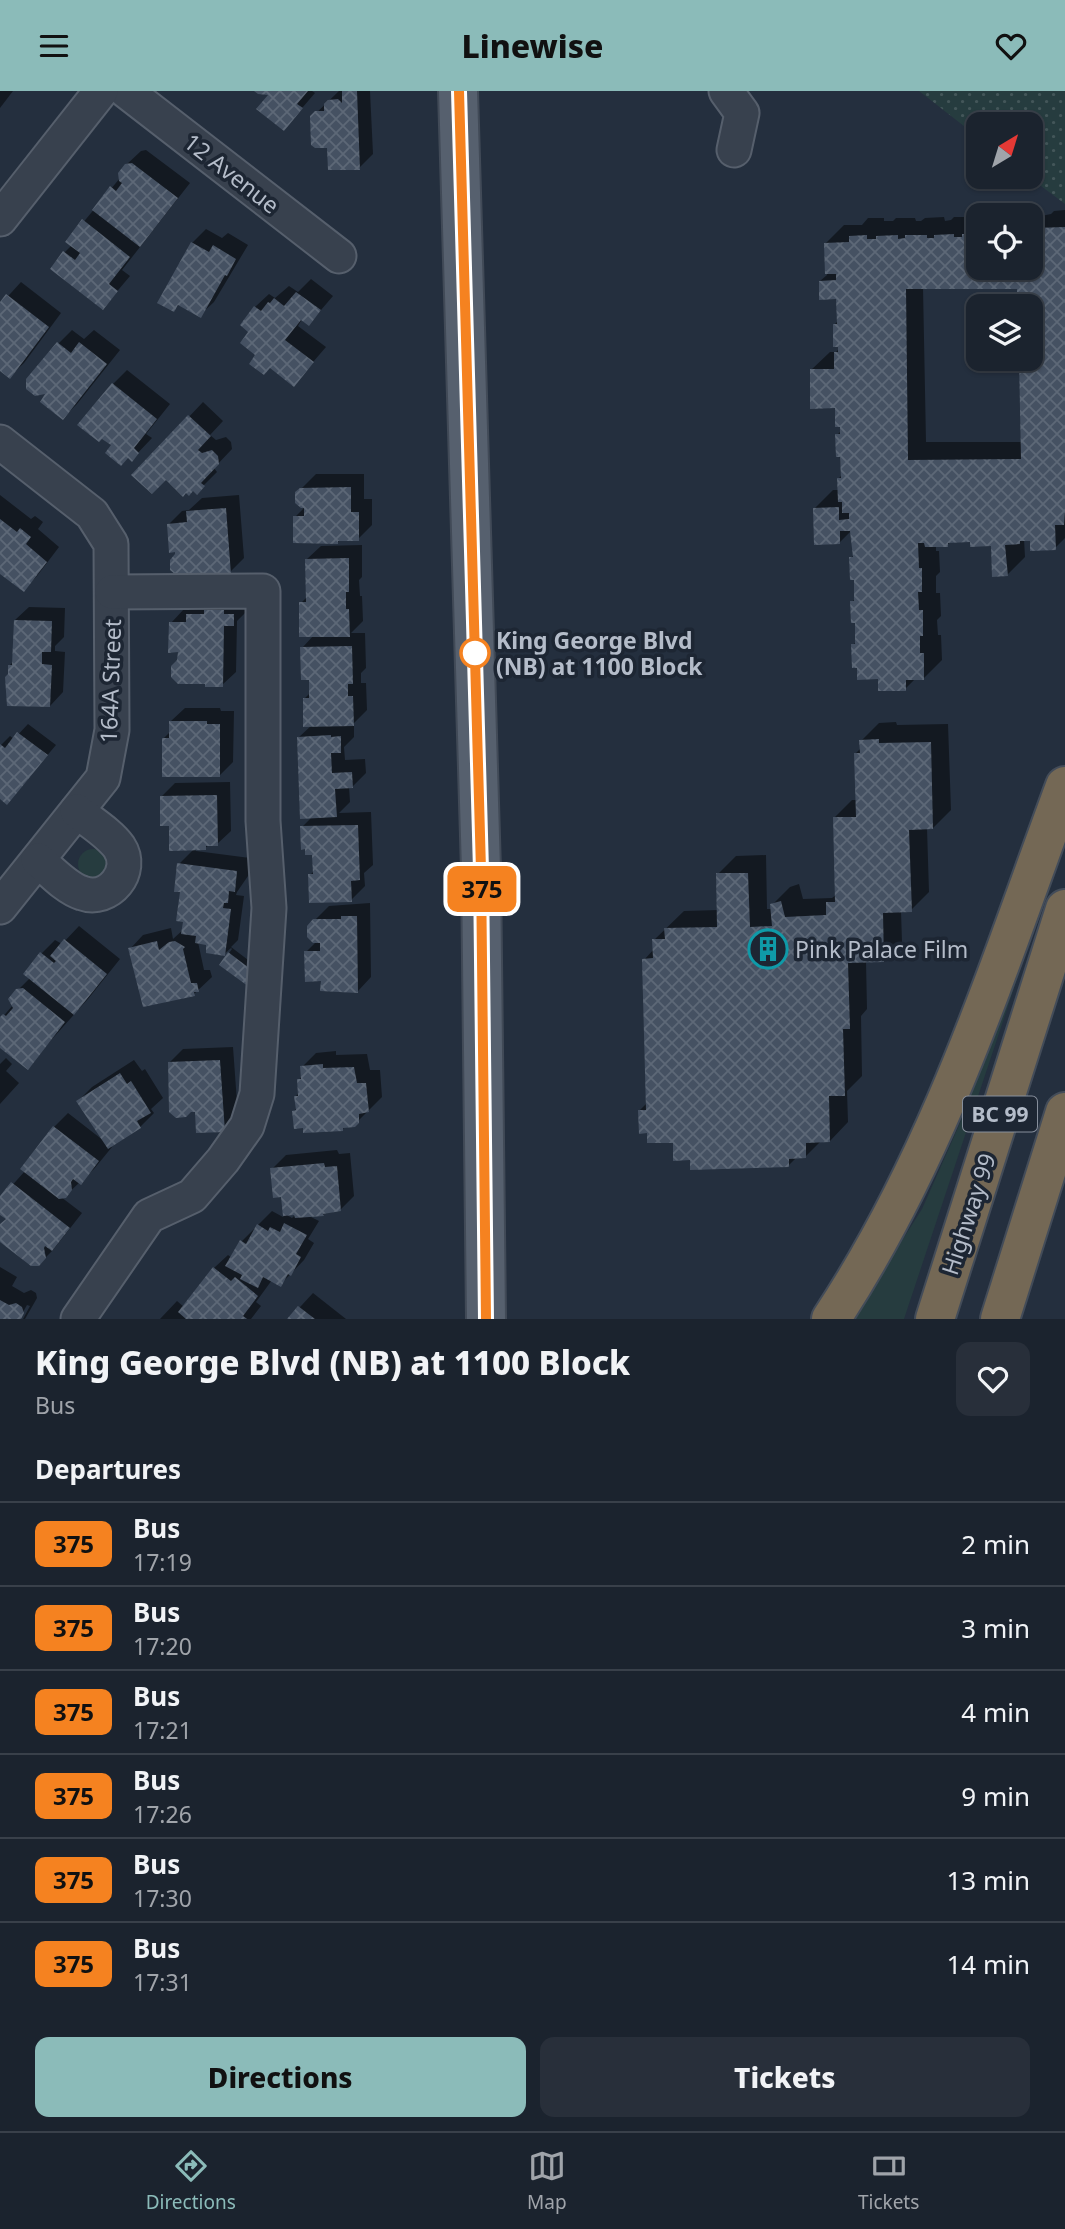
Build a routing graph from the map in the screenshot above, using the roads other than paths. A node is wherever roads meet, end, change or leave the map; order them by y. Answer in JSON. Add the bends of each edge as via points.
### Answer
{"nodes":[{"id":1,"x":101,"y":91,"type":"edge"},
{"id":2,"x":126,"y":91,"type":"edge"},
{"id":3,"x":458,"y":91,"type":"edge"},
{"id":4,"x":726,"y":91,"type":"edge"},
{"id":5,"x":734,"y":149,"type":"dead end"},
{"id":6,"x":0,"y":219,"type":"edge"},
{"id":7,"x":338,"y":256,"type":"dead end"},
{"id":8,"x":0,"y":442,"type":"edge"},
{"id":9,"x":112,"y":592,"type":"junction"},
{"id":10,"x":1065,"y":786,"type":"edge"},
{"id":11,"x":77,"y":811,"type":"junction"},
{"id":12,"x":38,"y":860,"type":"junction"},
{"id":13,"x":0,"y":907,"type":"edge"},
{"id":14,"x":1065,"y":909,"type":"edge"},
{"id":15,"x":1065,"y":1112,"type":"edge"},
{"id":16,"x":78,"y":1319,"type":"edge"},
{"id":17,"x":486,"y":1319,"type":"edge"},
{"id":18,"x":831,"y":1319,"type":"edge"},
{"id":19,"x":935,"y":1319,"type":"edge"},
{"id":20,"x":1000,"y":1319,"type":"edge"}],
"edges":[{"from":1,"to":6,"type":"street"},
{"from":2,"to":7,"type":"street","name":"12 Avenue"},
{"from":3,"to":17,"type":"main road","via":[[481,870]]},
{"from":4,"to":5,"type":"street","via":[[742,113]]},
{"from":8,"to":9,"type":"street","name":"164A Street","via":[[92,514],[111,544]]},
{"from":9,"to":11,"type":"street","name":"164A Street","via":[[112,730],[103,778]]},
{"from":9,"to":16,"type":"street","via":[[263,591],[263,821],[269,908],[257,1094],[247,1126],[192,1196],[149,1216]]},
{"from":10,"to":18,"type":"highway","via":[[936,1126],[889,1222]]},
{"from":11,"to":12,"type":"street","name":"164A Street"},
{"from":11,"to":12,"type":"street","via":[[123,855],[117,884],[101,894],[81,893]]},
{"from":12,"to":13,"type":"street","name":"164A Street"},
{"from":14,"to":19,"type":"highway","name":"Highway 99","number":"BC 99"},
{"from":15,"to":20,"type":"highway","number":"BC 99"}]}
